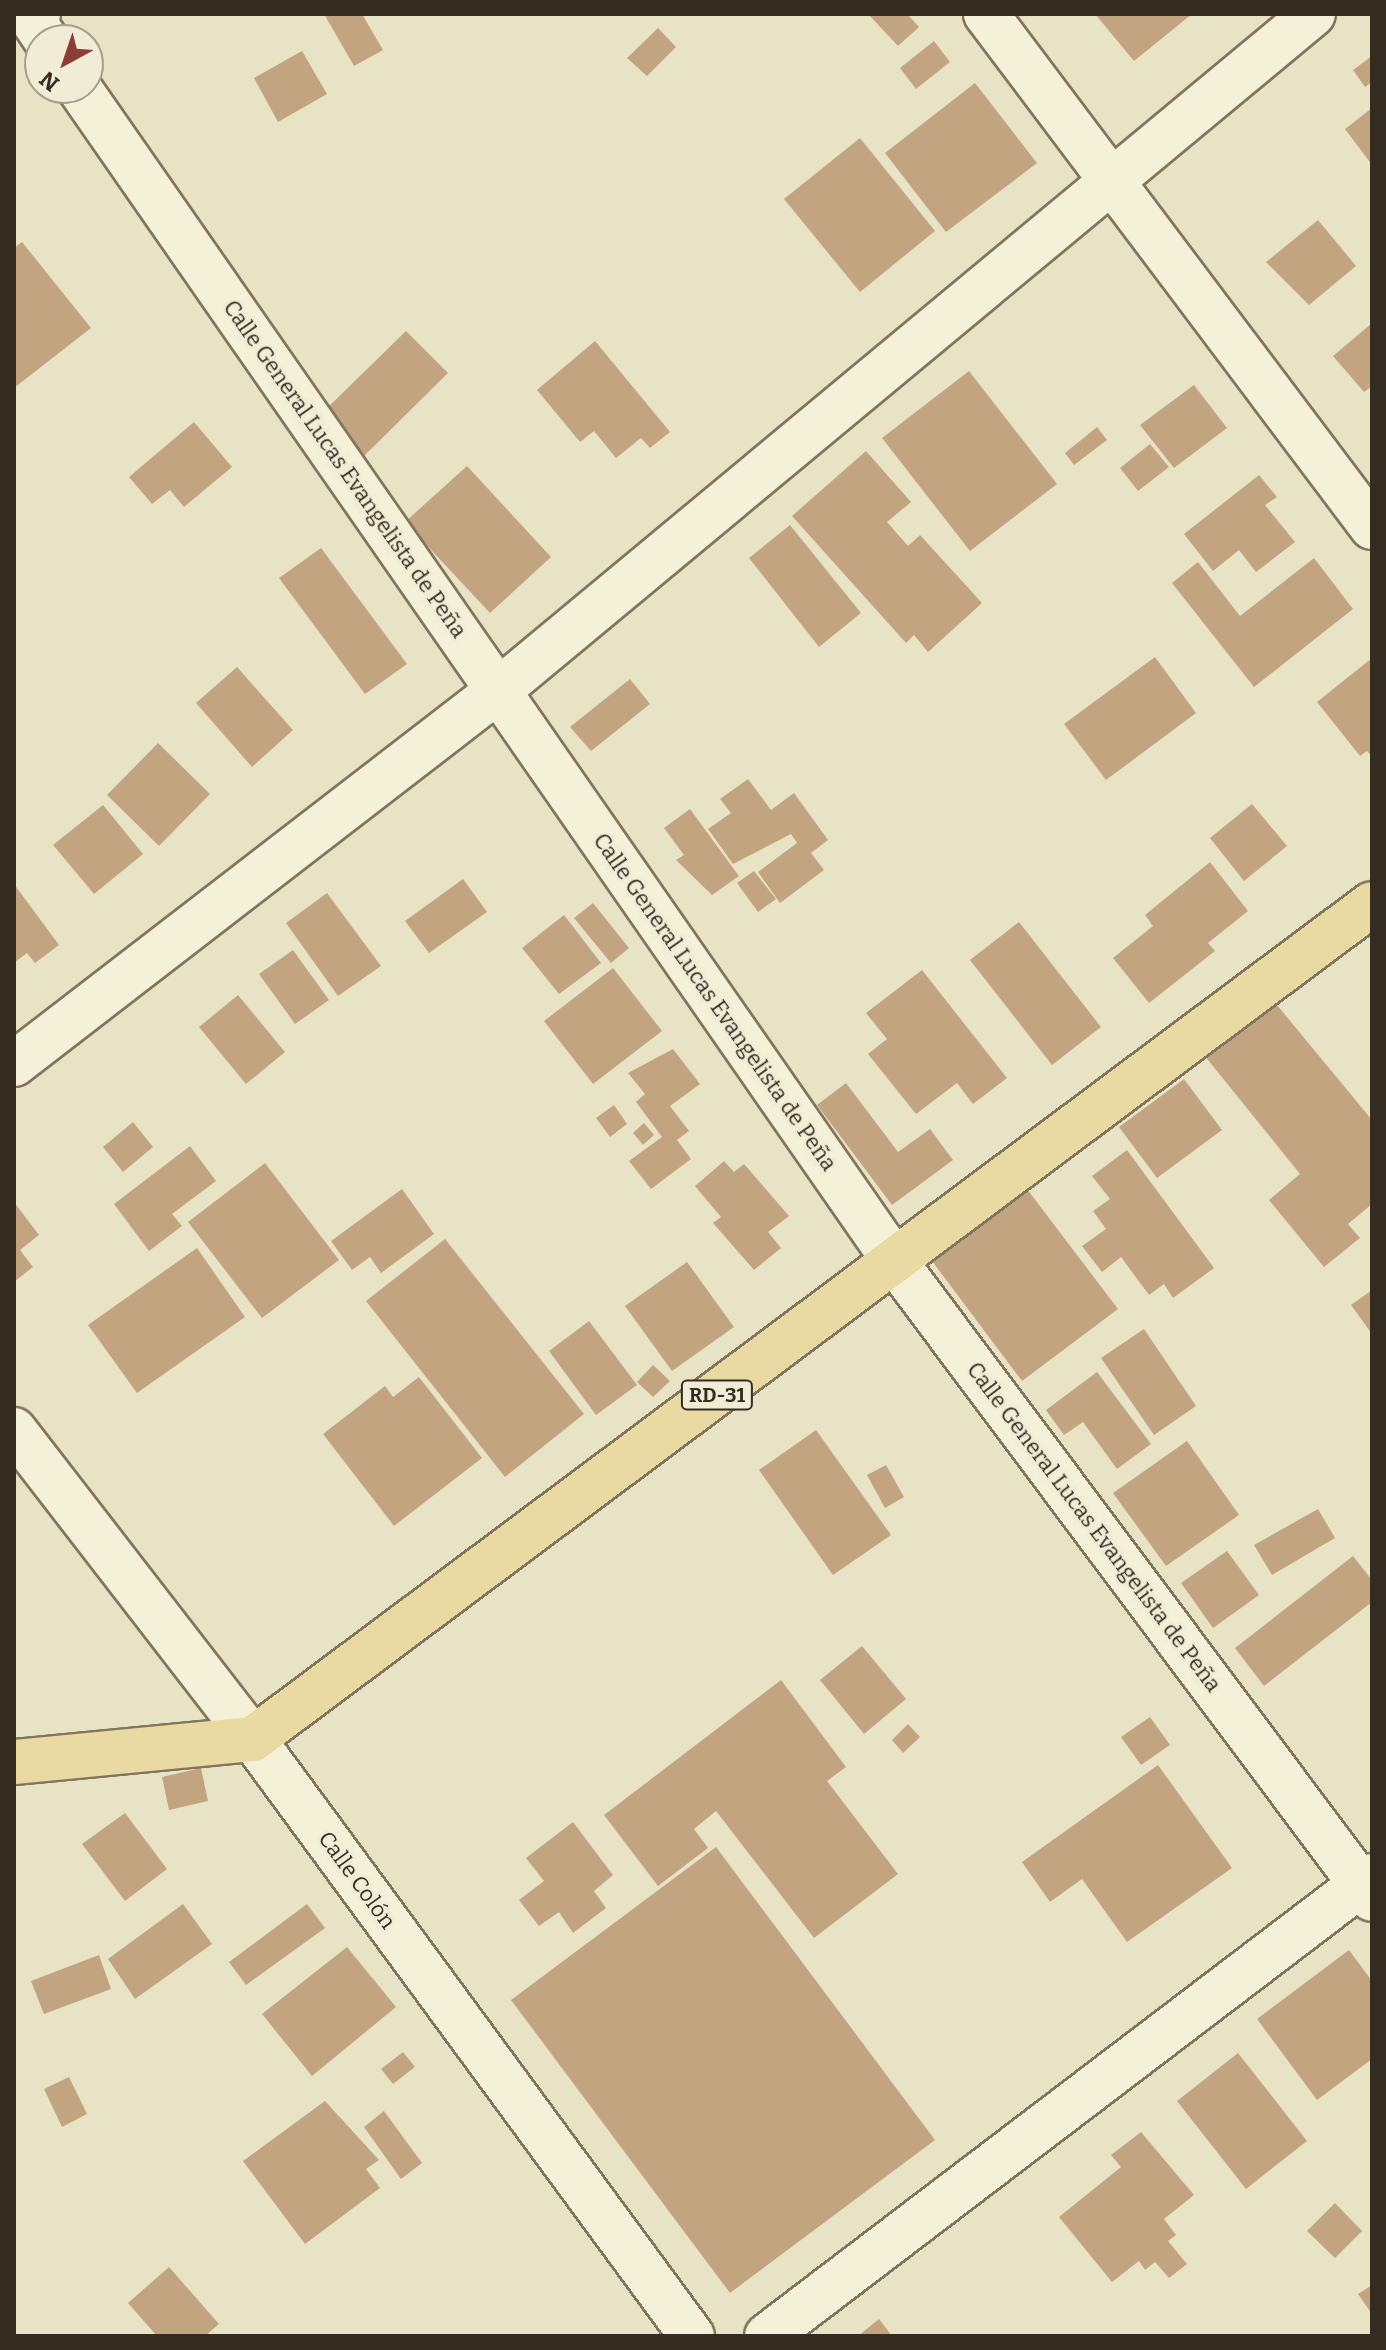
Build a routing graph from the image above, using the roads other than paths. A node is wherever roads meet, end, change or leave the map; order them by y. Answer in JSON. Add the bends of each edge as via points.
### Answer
{"nodes":[{"id":1,"x":986,"y":14,"type":"edge"},
{"id":2,"x":1313,"y":14,"type":"edge"},
{"id":3,"x":90,"y":104,"type":"edge"},
{"id":4,"x":1110,"y":180,"type":"junction"},
{"id":5,"x":1372,"y":527,"type":"edge"},
{"id":6,"x":499,"y":690,"type":"junction"},
{"id":7,"x":1372,"y":904,"type":"edge"},
{"id":8,"x":14,"y":1064,"type":"edge"},
{"id":9,"x":896,"y":1263,"type":"junction"},
{"id":10,"x":14,"y":1430,"type":"edge"},
{"id":11,"x":253,"y":1739,"type":"junction"},
{"id":12,"x":14,"y":1762,"type":"edge"},
{"id":13,"x":1369,"y":1886,"type":"edge"},
{"id":14,"x":692,"y":2336,"type":"edge"},
{"id":15,"x":767,"y":2336,"type":"edge"}],
"edges":[{"from":1,"to":4,"type":"street"},
{"from":2,"to":4,"type":"street"},
{"from":3,"to":6,"type":"street","name":"Calle General Lucas Evangelista de Peña"},
{"from":4,"to":5,"type":"street"},
{"from":4,"to":6,"type":"street"},
{"from":6,"to":8,"type":"street"},
{"from":6,"to":9,"type":"street","name":"Calle General Lucas Evangelista de Peña"},
{"from":7,"to":9,"type":"main road","number":"RD-31"},
{"from":9,"to":11,"type":"main road","number":"RD-31"},
{"from":9,"to":13,"type":"street","name":"Calle General Lucas Evangelista de Peña"},
{"from":10,"to":11,"type":"street","name":"Calle Colón"},
{"from":11,"to":12,"type":"main road"},
{"from":11,"to":14,"type":"street","name":"Calle Colón"},
{"from":13,"to":15,"type":"street"}]}
